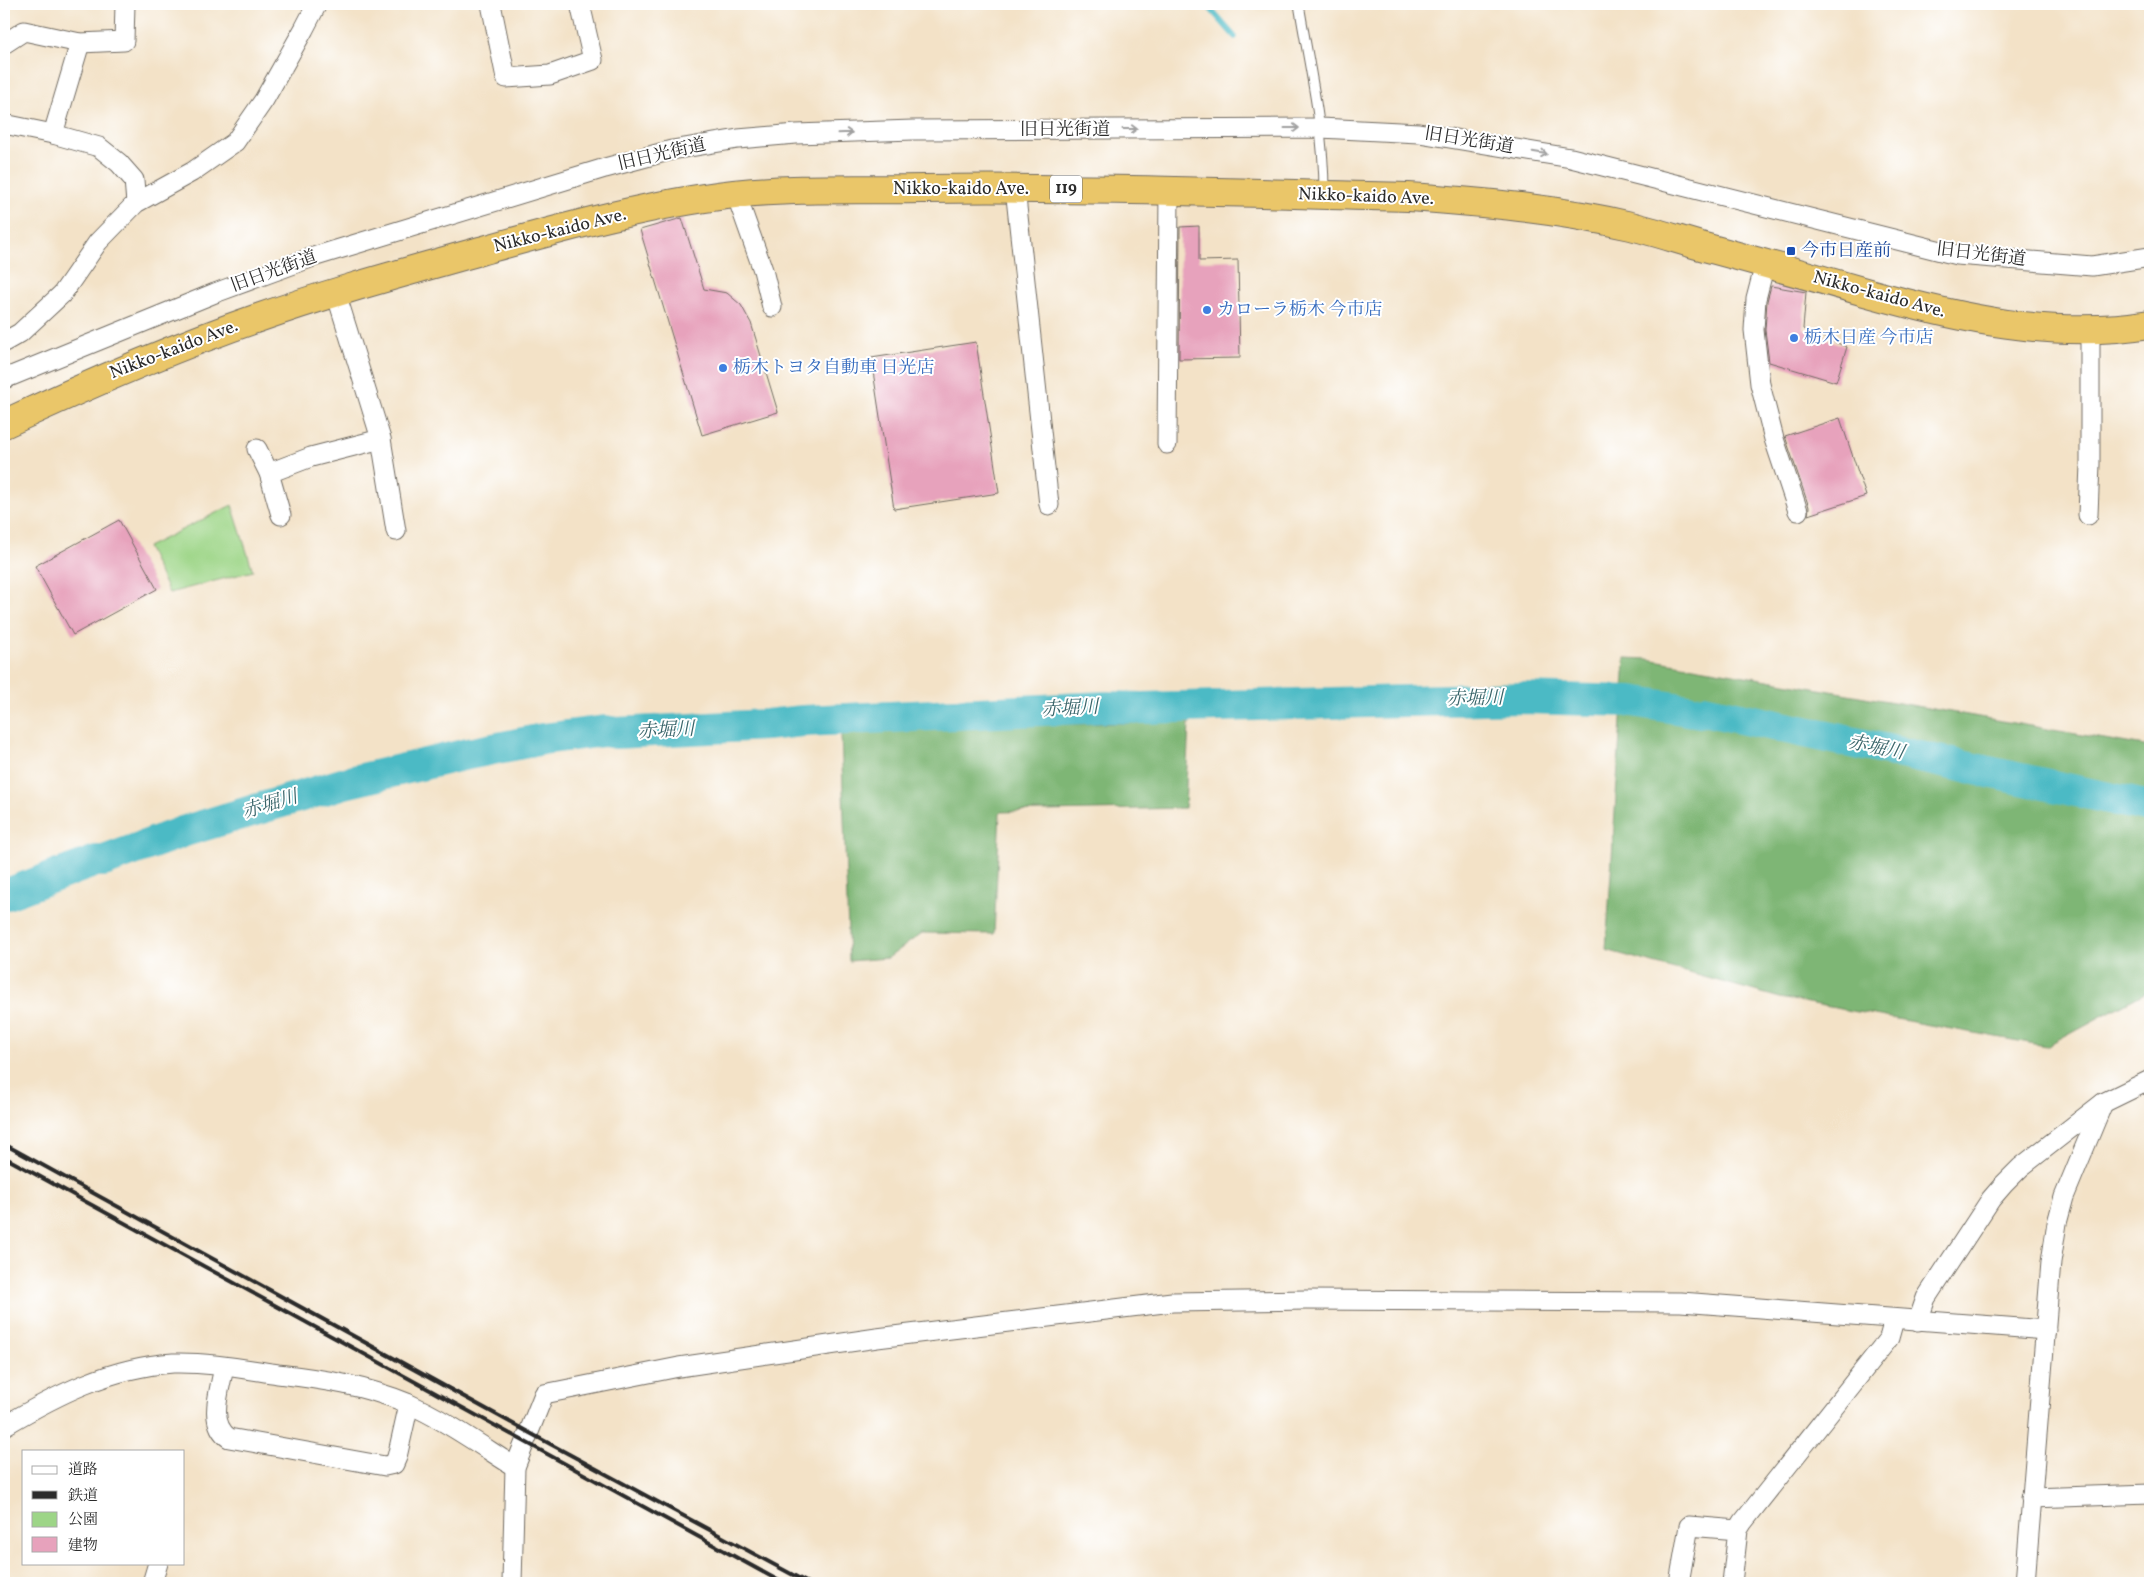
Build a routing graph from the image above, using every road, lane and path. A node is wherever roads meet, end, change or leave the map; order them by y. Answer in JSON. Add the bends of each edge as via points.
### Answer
{"nodes":[{"id":1,"x":125,"y":4,"type":"edge"},
{"id":2,"x":317,"y":4,"type":"edge"},
{"id":3,"x":491,"y":4,"type":"edge"},
{"id":4,"x":580,"y":4,"type":"edge"},
{"id":5,"x":1298,"y":4,"type":"edge"},
{"id":6,"x":80,"y":43,"type":"junction"},
{"id":7,"x":4,"y":44,"type":"edge"},
{"id":8,"x":4,"y":124,"type":"edge"},
{"id":9,"x":1320,"y":128,"type":"junction"},
{"id":10,"x":53,"y":134,"type":"junction"},
{"id":11,"x":1016,"y":188,"type":"junction"},
{"id":12,"x":1169,"y":191,"type":"junction"},
{"id":13,"x":736,"y":194,"type":"junction"},
{"id":14,"x":1324,"y":195,"type":"junction"},
{"id":15,"x":136,"y":203,"type":"junction"},
{"id":16,"x":2150,"y":258,"type":"edge"},
{"id":17,"x":1765,"y":264,"type":"junction"},
{"id":18,"x":336,"y":293,"type":"junction"},
{"id":19,"x":772,"y":307,"type":"dead end"},
{"id":20,"x":2150,"y":324,"type":"edge"},
{"id":21,"x":2090,"y":330,"type":"junction"},
{"id":22,"x":4,"y":342,"type":"edge"},
{"id":23,"x":4,"y":379,"type":"edge"},
{"id":24,"x":4,"y":424,"type":"edge"},
{"id":25,"x":381,"y":439,"type":"junction"},
{"id":26,"x":1167,"y":444,"type":"dead end"},
{"id":27,"x":257,"y":448,"type":"dead end"},
{"id":28,"x":269,"y":473,"type":"junction"},
{"id":29,"x":1049,"y":505,"type":"dead end"},
{"id":30,"x":1798,"y":512,"type":"dead end"},
{"id":31,"x":281,"y":515,"type":"dead end"},
{"id":32,"x":2088,"y":515,"type":"dead end"},
{"id":33,"x":396,"y":531,"type":"dead end"},
{"id":34,"x":2150,"y":1080,"type":"edge"},
{"id":35,"x":2103,"y":1103,"type":"junction"},
{"id":36,"x":1894,"y":1320,"type":"junction"},
{"id":37,"x":1918,"y":1321,"type":"junction"},
{"id":38,"x":2046,"y":1330,"type":"junction"},
{"id":39,"x":224,"y":1367,"type":"junction"},
{"id":40,"x":408,"y":1404,"type":"junction"},
{"id":41,"x":4,"y":1426,"type":"edge"},
{"id":42,"x":515,"y":1466,"type":"junction"},
{"id":43,"x":2150,"y":1494,"type":"edge"},
{"id":44,"x":2031,"y":1498,"type":"junction"},
{"id":45,"x":1738,"y":1530,"type":"junction"},
{"id":46,"x":158,"y":1564,"type":"edge"},
{"id":47,"x":152,"y":1583,"type":"edge"},
{"id":48,"x":512,"y":1583,"type":"edge"},
{"id":49,"x":1679,"y":1583,"type":"edge"},
{"id":50,"x":1732,"y":1583,"type":"edge"},
{"id":51,"x":2025,"y":1583,"type":"edge"}],
"edges":[{"from":1,"to":6,"type":"street","via":[[124,41]]},
{"from":2,"to":15,"type":"street","via":[[264,100],[235,142],[192,172]]},
{"from":3,"to":4,"type":"street","via":[[506,78],[550,76],[593,60]]},
{"from":5,"to":9,"type":"lane"},
{"from":6,"to":7,"type":"street","via":[[24,31]]},
{"from":6,"to":10,"type":"street"},
{"from":8,"to":10,"type":"street"},
{"from":9,"to":14,"type":"lane"},
{"from":9,"to":16,"type":"street","name":"旧日光街道","one_way":true,"via":[[1419,133],[1571,158],[1957,255],[2092,266]]},
{"from":23,"to":9,"type":"street","name":"旧日光街道","one_way":true,"via":[[196,300],[313,257],[672,150],[796,134],[923,130]]},
{"from":10,"to":15,"type":"street","via":[[99,147],[119,163],[134,180]]},
{"from":11,"to":12,"type":"highway","name":"Nikko-kaido Ave.","number":"119"},
{"from":11,"to":13,"type":"highway","name":"Nikko-kaido Ave.","number":"119","via":[[788,190]]},
{"from":11,"to":29,"type":"street"},
{"from":12,"to":14,"type":"highway","name":"Nikko-kaido Ave.","number":"119"},
{"from":12,"to":26,"type":"street"},
{"from":13,"to":18,"type":"highway","name":"Nikko-kaido Ave.","number":"119","via":[[681,202],[559,229]]},
{"from":13,"to":19,"type":"street","via":[[763,270]]},
{"from":14,"to":17,"type":"highway","name":"Nikko-kaido Ave.","number":"119","via":[[1408,197],[1530,208],[1632,226]]},
{"from":15,"to":22,"type":"street","via":[[98,242],[62,294],[20,333]]},
{"from":17,"to":21,"type":"highway","name":"Nikko-kaido Ave.","number":"119","via":[[1940,313],[2017,326]]},
{"from":17,"to":30,"type":"street","via":[[1756,299],[1754,330],[1760,384]]},
{"from":18,"to":24,"type":"highway","name":"Nikko-kaido Ave.","number":"119","via":[[177,348]]},
{"from":18,"to":25,"type":"street"},
{"from":20,"to":21,"type":"highway","name":"Nikko-kaido Ave.","number":"119"},
{"from":21,"to":32,"type":"street"},
{"from":25,"to":28,"type":"street","via":[[311,457]]},
{"from":25,"to":33,"type":"street"},
{"from":27,"to":28,"type":"street"},
{"from":28,"to":31,"type":"street"},
{"from":34,"to":35,"type":"street"},
{"from":35,"to":37,"type":"street","via":[[2021,1168],[1991,1199],[1926,1298]]},
{"from":35,"to":38,"type":"street","via":[[2064,1197],[2051,1262]]},
{"from":36,"to":37,"type":"street"},
{"from":36,"to":42,"type":"street","via":[[1681,1302],[1306,1300],[1172,1302],[1122,1307],[689,1366],[544,1394]]},
{"from":36,"to":45,"type":"street","via":[[1889,1338]]},
{"from":37,"to":38,"type":"street"},
{"from":38,"to":44,"type":"street"},
{"from":39,"to":40,"type":"street","via":[[357,1386]]},
{"from":39,"to":40,"type":"street","via":[[216,1420],[221,1433],[229,1438],[385,1466],[394,1464],[397,1457]]},
{"from":39,"to":41,"type":"street","via":[[174,1363],[121,1372],[67,1391]]},
{"from":40,"to":42,"type":"street"},
{"from":42,"to":48,"type":"street"},
{"from":43,"to":44,"type":"street"},
{"from":44,"to":51,"type":"street"},
{"from":45,"to":49,"type":"street","via":[[1689,1526]]},
{"from":45,"to":50,"type":"street"},
{"from":46,"to":47,"type":"street"}]}
